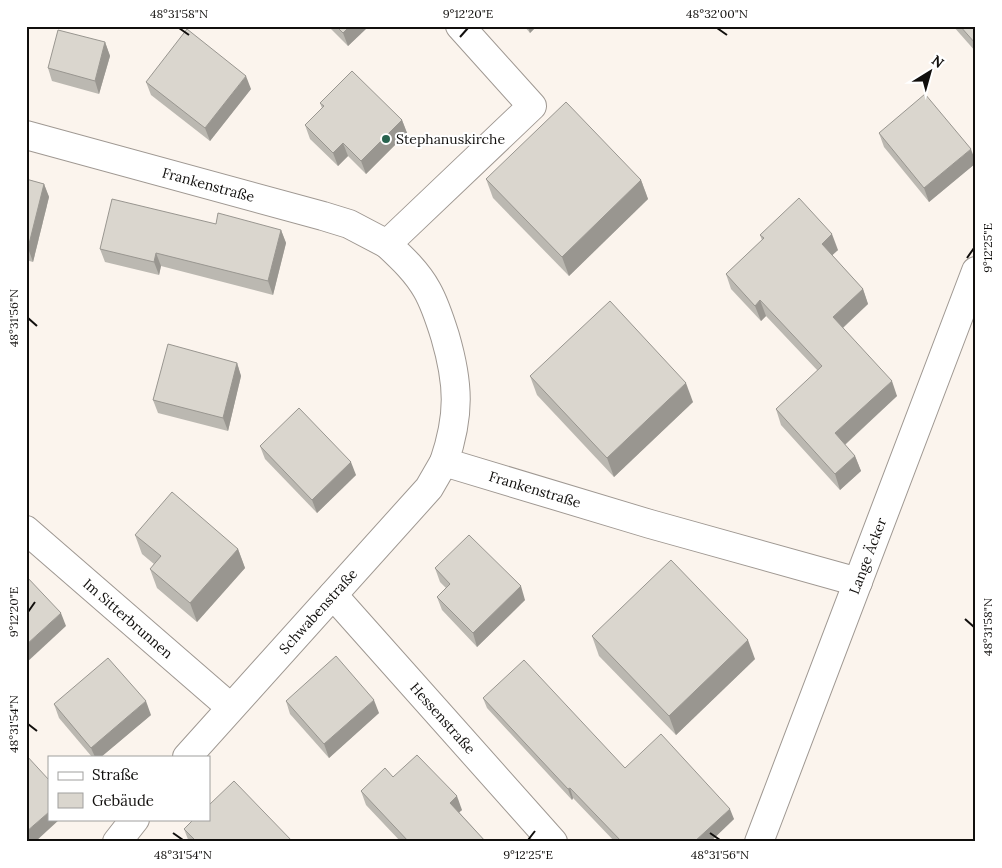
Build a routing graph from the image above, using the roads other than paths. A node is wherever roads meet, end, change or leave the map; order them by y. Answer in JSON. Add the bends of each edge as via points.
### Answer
{"nodes":[{"id":1,"x":460,"y":26,"type":"edge"},
{"id":2,"x":26,"y":135,"type":"edge"},
{"id":3,"x":387,"y":244,"type":"junction"},
{"id":4,"x":976,"y":271,"type":"edge"},
{"id":5,"x":444,"y":462,"type":"junction"},
{"id":6,"x":26,"y":530,"type":"edge"},
{"id":7,"x":858,"y":582,"type":"junction"},
{"id":8,"x":333,"y":595,"type":"junction"},
{"id":9,"x":230,"y":707,"type":"junction"},
{"id":10,"x":189,"y":756,"type":"edge"},
{"id":11,"x":134,"y":820,"type":"edge"},
{"id":12,"x":117,"y":842,"type":"edge"},
{"id":13,"x":553,"y":842,"type":"edge"},
{"id":14,"x":759,"y":842,"type":"edge"}],
"edges":[{"from":1,"to":3,"type":"street","via":[[532,106]]},
{"from":2,"to":3,"type":"street","name":"Frankenstraße","via":[[323,216],[349,224]]},
{"from":3,"to":5,"type":"street","name":"Frankenstraße","via":[[426,289],[435,306],[455,371],[458,394],[455,424]]},
{"from":4,"to":7,"type":"street","name":"Lange Äcker"},
{"from":5,"to":7,"type":"street","name":"Frankenstraße","via":[[631,519]]},
{"from":5,"to":8,"type":"street","name":"Schwabenstraße","via":[[429,488]]},
{"from":6,"to":9,"type":"street","name":"Im Sitterbrunnen"},
{"from":7,"to":14,"type":"street","name":"Lange Äcker"},
{"from":8,"to":9,"type":"street","name":"Schwabenstraße"},
{"from":8,"to":13,"type":"street","name":"Hessenstraße"},
{"from":9,"to":10,"type":"street","name":"Schwabenstraße"},
{"from":11,"to":12,"type":"street"}]}
